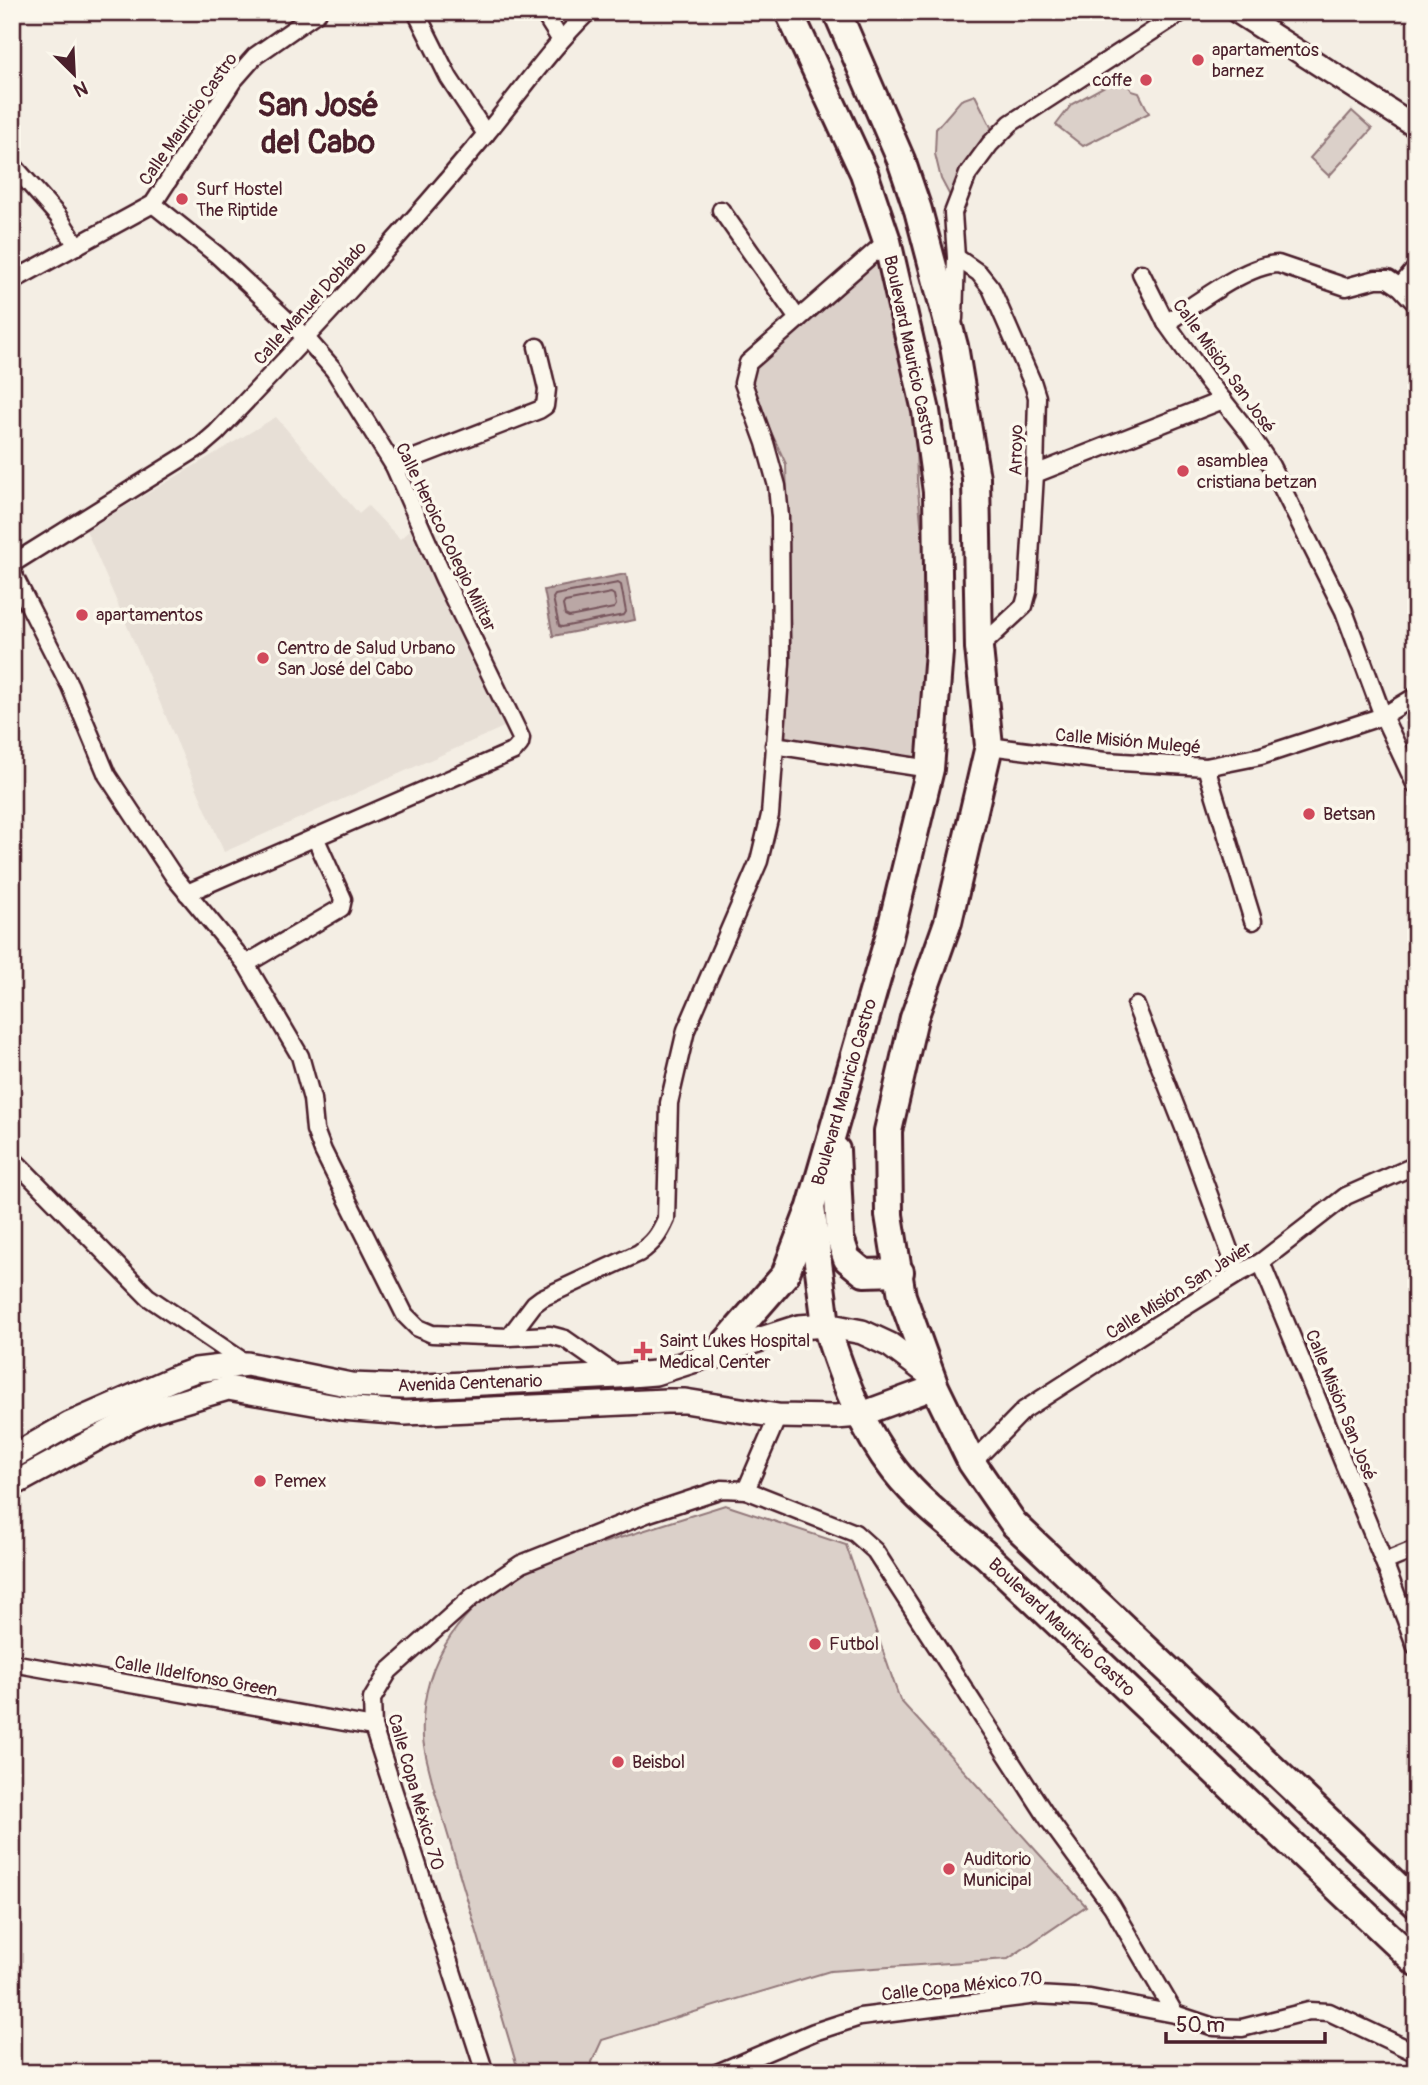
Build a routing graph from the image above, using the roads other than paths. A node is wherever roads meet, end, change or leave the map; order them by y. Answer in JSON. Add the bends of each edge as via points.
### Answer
{"nodes":[{"id":1,"x":318,"y":12,"type":"edge"},
{"id":2,"x":416,"y":12,"type":"edge"},
{"id":3,"x":543,"y":12,"type":"edge"},
{"id":4,"x":587,"y":12,"type":"edge"},
{"id":5,"x":789,"y":12,"type":"edge"},
{"id":6,"x":836,"y":12,"type":"edge"},
{"id":7,"x":1182,"y":12,"type":"edge"},
{"id":8,"x":1237,"y":12,"type":"edge"},
{"id":9,"x":560,"y":39,"type":"junction"},
{"id":10,"x":1416,"y":127,"type":"edge"},
{"id":11,"x":486,"y":134,"type":"junction"},
{"id":12,"x":12,"y":164,"type":"edge"},
{"id":13,"x":153,"y":204,"type":"junction"},
{"id":14,"x":721,"y":210,"type":"dead end"},
{"id":15,"x":887,"y":241,"type":"junction"},
{"id":16,"x":77,"y":246,"type":"junction"},
{"id":17,"x":956,"y":257,"type":"junction"},
{"id":18,"x":1416,"y":268,"type":"edge"},
{"id":19,"x":1141,"y":273,"type":"dead end"},
{"id":20,"x":12,"y":281,"type":"edge"},
{"id":21,"x":1400,"y":287,"type":"junction"},
{"id":22,"x":1416,"y":304,"type":"edge"},
{"id":23,"x":798,"y":318,"type":"junction"},
{"id":24,"x":1166,"y":323,"type":"junction"},
{"id":25,"x":306,"y":338,"type":"junction"},
{"id":26,"x":954,"y":346,"type":"junction"},
{"id":27,"x":537,"y":347,"type":"dead end"},
{"id":28,"x":1223,"y":400,"type":"junction"},
{"id":29,"x":394,"y":466,"type":"junction"},
{"id":30,"x":1035,"y":474,"type":"junction"},
{"id":31,"x":12,"y":564,"type":"edge"},
{"id":32,"x":12,"y":572,"type":"edge"},
{"id":33,"x":979,"y":649,"type":"junction"},
{"id":34,"x":1416,"y":696,"type":"edge"},
{"id":35,"x":1383,"y":716,"type":"junction"},
{"id":36,"x":774,"y":745,"type":"junction"},
{"id":37,"x":989,"y":746,"type":"junction"},
{"id":38,"x":1206,"y":768,"type":"junction"},
{"id":39,"x":930,"y":769,"type":"junction"},
{"id":40,"x":1416,"y":786,"type":"edge"},
{"id":41,"x":315,"y":837,"type":"junction"},
{"id":42,"x":187,"y":893,"type":"junction"},
{"id":43,"x":1253,"y":922,"type":"dead end"},
{"id":44,"x":246,"y":964,"type":"junction"},
{"id":45,"x":1136,"y":1006,"type":"dead end"},
{"id":46,"x":836,"y":1117,"type":"junction"},
{"id":47,"x":12,"y":1158,"type":"edge"},
{"id":48,"x":1416,"y":1165,"type":"edge"},
{"id":49,"x":811,"y":1207,"type":"junction"},
{"id":50,"x":1261,"y":1262,"type":"junction"},
{"id":51,"x":900,"y":1272,"type":"junction"},
{"id":52,"x":1238,"y":1274,"type":"junction"},
{"id":53,"x":826,"y":1325,"type":"junction"},
{"id":54,"x":509,"y":1337,"type":"junction"},
{"id":55,"x":716,"y":1354,"type":"junction"},
{"id":56,"x":247,"y":1364,"type":"junction"},
{"id":57,"x":618,"y":1376,"type":"junction"},
{"id":58,"x":932,"y":1381,"type":"junction"},
{"id":59,"x":859,"y":1415,"type":"junction"},
{"id":60,"x":778,"y":1416,"type":"junction"},
{"id":61,"x":12,"y":1457,"type":"edge"},
{"id":62,"x":972,"y":1463,"type":"junction"},
{"id":63,"x":12,"y":1485,"type":"edge"},
{"id":64,"x":746,"y":1490,"type":"junction"},
{"id":65,"x":1416,"y":1549,"type":"edge"},
{"id":66,"x":1384,"y":1562,"type":"junction"},
{"id":67,"x":1416,"y":1647,"type":"edge"},
{"id":68,"x":12,"y":1663,"type":"edge"},
{"id":69,"x":373,"y":1727,"type":"junction"},
{"id":70,"x":1416,"y":1903,"type":"edge"},
{"id":71,"x":1416,"y":1962,"type":"edge"},
{"id":72,"x":1175,"y":2014,"type":"junction"},
{"id":73,"x":1416,"y":2053,"type":"edge"},
{"id":74,"x":485,"y":2073,"type":"edge"},
{"id":75,"x":717,"y":2073,"type":"edge"}],
"edges":[{"from":1,"to":13,"type":"street","name":"Calle Mauricio Castro","via":[[255,57],[233,81]]},
{"from":2,"to":11,"type":"street","via":[[449,78]]},
{"from":3,"to":9,"type":"street"},
{"from":4,"to":9,"type":"street","name":"Calle Manuel Doblado"},
{"from":5,"to":15,"type":"main road","name":"Boulevard Mauricio Castro","via":[[864,173]]},
{"from":6,"to":26,"type":"main road","via":[[901,160]]},
{"from":7,"to":17,"type":"street","via":[[1011,123],[990,144],[968,174],[954,213]]},
{"from":8,"to":10,"type":"street"},
{"from":9,"to":11,"type":"street","name":"Calle Manuel Doblado"},
{"from":11,"to":25,"type":"street","name":"Calle Manuel Doblado"},
{"from":12,"to":16,"type":"street","via":[[58,216]]},
{"from":13,"to":16,"type":"street","name":"Calle Mauricio Castro"},
{"from":13,"to":25,"type":"street","name":"Calle Heroico Colegio Militar","via":[[217,255]]},
{"from":14,"to":23,"type":"street"},
{"from":15,"to":23,"type":"street"},
{"from":15,"to":39,"type":"main road","name":"Boulevard Mauricio Castro","via":[[926,411],[936,492],[939,652]]},
{"from":16,"to":20,"type":"street","name":"Calle Mauricio Castro"},
{"from":17,"to":26,"type":"street"},
{"from":17,"to":30,"type":"street","name":"Arroyo","via":[[991,288],[1033,384],[1037,397]]},
{"from":18,"to":21,"type":"street"},
{"from":19,"to":24,"type":"street","name":"Calle Misión San José"},
{"from":21,"to":22,"type":"street"},
{"from":21,"to":24,"type":"street","via":[[1388,279],[1376,279],[1346,287],[1278,264],[1268,265],[1243,275]]},
{"from":23,"to":36,"type":"street","via":[[748,363],[743,383],[777,486],[780,517],[781,663]]},
{"from":24,"to":28,"type":"street","name":"Calle Misión San José"},
{"from":25,"to":29,"type":"street","name":"Calle Heroico Colegio Militar","via":[[334,370]]},
{"from":25,"to":31,"type":"street","name":"Calle Manuel Doblado","via":[[201,446]]},
{"from":26,"to":33,"type":"main road","via":[[976,478]]},
{"from":27,"to":29,"type":"street","via":[[547,389],[540,411]]},
{"from":28,"to":30,"type":"street"},
{"from":28,"to":35,"type":"street","name":"Calle Misión San José","via":[[1271,466],[1344,611]]},
{"from":29,"to":41,"type":"street","name":"Calle Heroico Colegio Militar","via":[[519,730],[520,744],[514,751]]},
{"from":30,"to":33,"type":"street","name":"Arroyo","via":[[1024,606]]},
{"from":32,"to":42,"type":"street","via":[[71,686],[107,775]]},
{"from":33,"to":37,"type":"main road"},
{"from":34,"to":35,"type":"street","name":"Calle Misión Mulegé"},
{"from":35,"to":38,"type":"street","name":"Calle Misión Mulegé","via":[[1261,756]]},
{"from":35,"to":40,"type":"street","name":"Calle Misión San José"},
{"from":36,"to":39,"type":"street"},
{"from":36,"to":54,"type":"street","via":[[770,815],[760,861],[678,1057],[669,1103],[666,1219],[660,1234],[639,1253],[542,1298]]},
{"from":37,"to":38,"type":"street","name":"Calle Misión Mulegé"},
{"from":37,"to":51,"type":"main road","via":[[948,922],[914,1018],[888,1131],[889,1215]]},
{"from":38,"to":43,"type":"street"},
{"from":39,"to":46,"type":"main road","name":"Boulevard Mauricio Castro","via":[[890,937]]},
{"from":41,"to":42,"type":"street","name":"Calle Heroico Colegio Militar"},
{"from":41,"to":44,"type":"street","via":[[343,899],[341,908]]},
{"from":42,"to":44,"type":"street"},
{"from":44,"to":54,"type":"street","via":[[300,1056],[323,1152],[405,1315],[432,1334]]},
{"from":45,"to":52,"type":"street"},
{"from":46,"to":49,"type":"main road","name":"Boulevard Mauricio Castro"},
{"from":46,"to":51,"type":"main road","via":[[839,1238],[847,1259],[864,1273]]},
{"from":47,"to":56,"type":"street","via":[[139,1289]]},
{"from":48,"to":50,"type":"street","name":"Calle Misión San Javier","via":[[1346,1196]]},
{"from":49,"to":53,"type":"main road","name":"Boulevard Mauricio Castro"},
{"from":49,"to":55,"type":"main road","via":[[785,1275]]},
{"from":50,"to":52,"type":"street","name":"Calle Misión San Javier"},
{"from":50,"to":66,"type":"street","name":"Calle Misión San José"},
{"from":51,"to":58,"type":"main road","via":[[902,1296]]},
{"from":52,"to":62,"type":"street","name":"Calle Misión San Javier","via":[[1024,1410]]},
{"from":53,"to":55,"type":"main road","name":"Avenida Centenario","via":[[799,1327]]},
{"from":53,"to":58,"type":"main road","name":"Avenida Centenario","via":[[862,1332],[890,1345]]},
{"from":53,"to":59,"type":"main road","name":"Boulevard Mauricio Castro"},
{"from":54,"to":57,"type":"street","via":[[565,1339]]},
{"from":55,"to":57,"type":"main road","name":"Avenida Centenario","via":[[655,1373]]},
{"from":56,"to":57,"type":"main road","name":"Avenida Centenario","via":[[351,1385],[405,1387]]},
{"from":56,"to":61,"type":"main road","name":"Avenida Centenario","via":[[177,1377],[70,1424]]},
{"from":58,"to":59,"type":"main road","name":"Avenida Centenario"},
{"from":58,"to":62,"type":"main road"},
{"from":59,"to":60,"type":"main road","name":"Avenida Centenario"},
{"from":59,"to":71,"type":"main road","name":"Boulevard Mauricio Castro","via":[[895,1471],[937,1513]]},
{"from":60,"to":63,"type":"main road","name":"Avenida Centenario","via":[[685,1401],[405,1413],[342,1408],[228,1388],[153,1410]]},
{"from":60,"to":64,"type":"street"},
{"from":62,"to":70,"type":"main road","via":[[1014,1524]]},
{"from":64,"to":69,"type":"street","name":"Calle Copa México 70","via":[[722,1489],[649,1513],[521,1564],[472,1597],[389,1671],[372,1699]]},
{"from":64,"to":72,"type":"street","via":[[855,1533],[875,1551],[1049,1820],[1112,1906]]},
{"from":65,"to":66,"type":"street"},
{"from":66,"to":67,"type":"street","name":"Calle Misión San José"},
{"from":68,"to":69,"type":"street","name":"Calle Ildelfonso Green"},
{"from":69,"to":74,"type":"street","name":"Calle Copa México 70"},
{"from":72,"to":73,"type":"street","name":"Calle Copa México 70","via":[[1214,2027],[1242,2028],[1309,2011],[1329,2012]]},
{"from":72,"to":75,"type":"street","name":"Calle Copa México 70","via":[[1090,1998],[1037,1995],[903,2011],[826,2028]]}]}
